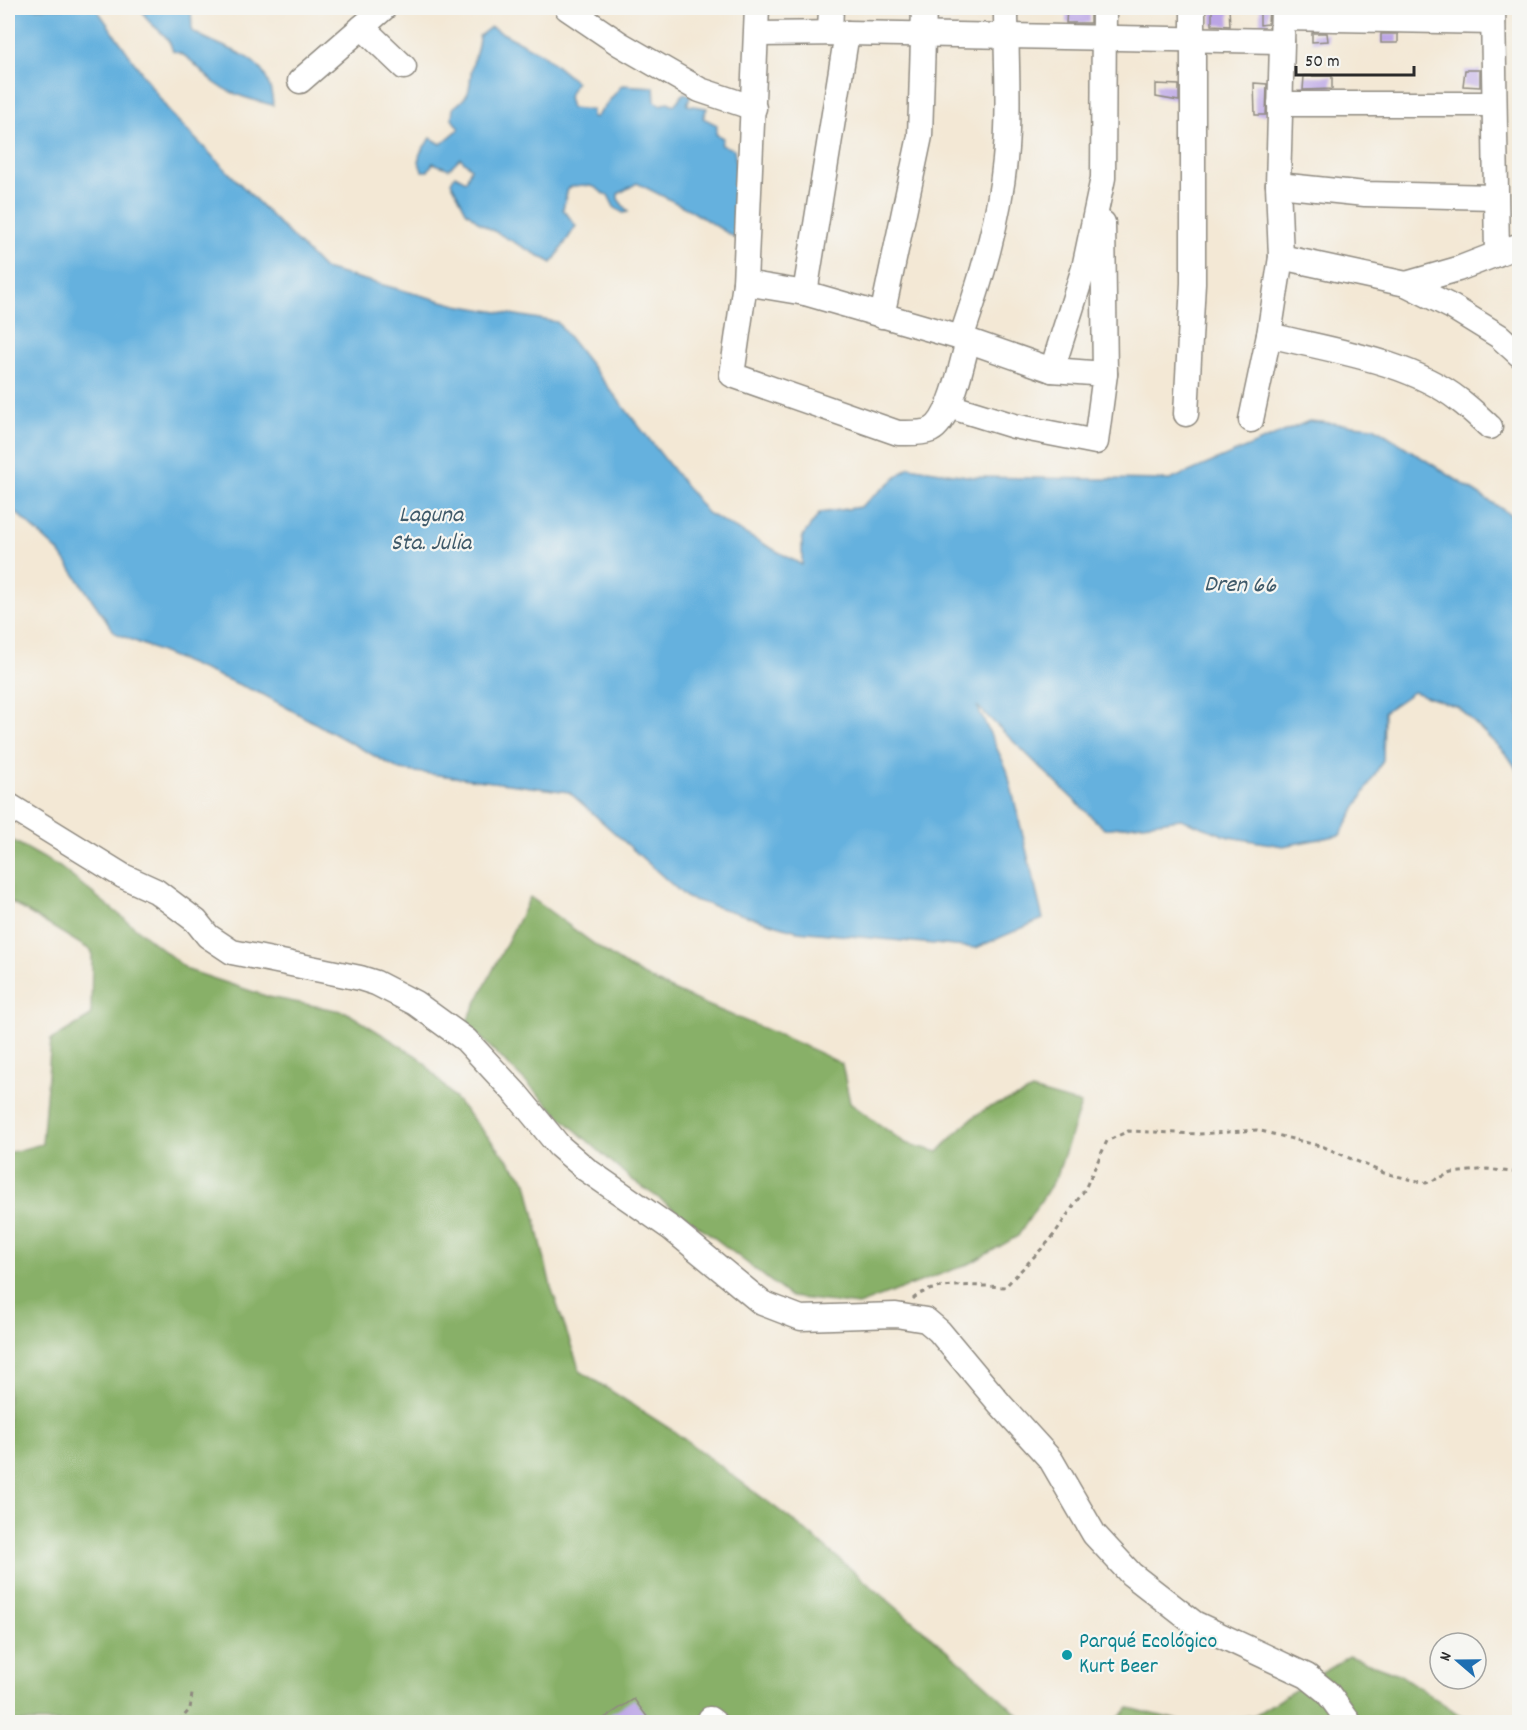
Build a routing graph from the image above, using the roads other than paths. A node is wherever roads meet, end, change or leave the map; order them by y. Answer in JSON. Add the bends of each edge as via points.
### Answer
{"nodes":[{"id":1,"x":384,"y":8,"type":"edge"},
{"id":2,"x":567,"y":8,"type":"edge"},
{"id":3,"x":757,"y":8,"type":"edge"},
{"id":4,"x":831,"y":8,"type":"edge"},
{"id":5,"x":924,"y":8,"type":"edge"},
{"id":6,"x":1006,"y":8,"type":"edge"},
{"id":7,"x":1104,"y":8,"type":"edge"},
{"id":8,"x":1193,"y":8,"type":"edge"},
{"id":9,"x":1493,"y":15,"type":"edge"},
{"id":10,"x":1283,"y":22,"type":"edge"},
{"id":11,"x":362,"y":27,"type":"junction"},
{"id":12,"x":839,"y":33,"type":"junction"},
{"id":13,"x":758,"y":34,"type":"junction"},
{"id":14,"x":924,"y":34,"type":"junction"},
{"id":15,"x":1006,"y":36,"type":"junction"},
{"id":16,"x":1104,"y":37,"type":"junction"},
{"id":17,"x":1193,"y":39,"type":"junction"},
{"id":18,"x":404,"y":67,"type":"dead end"},
{"id":19,"x":300,"y":81,"type":"dead end"},
{"id":20,"x":1280,"y":104,"type":"junction"},
{"id":21,"x":1494,"y":104,"type":"junction"},
{"id":22,"x":754,"y":108,"type":"junction"},
{"id":23,"x":1103,"y":178,"type":"junction"},
{"id":24,"x":1278,"y":185,"type":"junction"},
{"id":25,"x":1495,"y":197,"type":"junction"},
{"id":26,"x":1504,"y":243,"type":"edge"},
{"id":27,"x":1520,"y":245,"type":"edge"},
{"id":28,"x":1281,"y":256,"type":"junction"},
{"id":29,"x":745,"y":283,"type":"junction"},
{"id":30,"x":1406,"y":285,"type":"junction"},
{"id":31,"x":805,"y":293,"type":"junction"},
{"id":32,"x":882,"y":316,"type":"junction"},
{"id":33,"x":1269,"y":335,"type":"junction"},
{"id":34,"x":1509,"y":336,"type":"edge"},
{"id":35,"x":965,"y":339,"type":"junction"},
{"id":36,"x":1520,"y":355,"type":"edge"},
{"id":37,"x":1052,"y":370,"type":"junction"},
{"id":38,"x":1105,"y":374,"type":"junction"},
{"id":39,"x":949,"y":406,"type":"junction"},
{"id":40,"x":1186,"y":414,"type":"dead end"},
{"id":41,"x":1251,"y":420,"type":"dead end"},
{"id":42,"x":1490,"y":427,"type":"dead end"},
{"id":43,"x":8,"y":805,"type":"edge"},
{"id":44,"x":1349,"y":1722,"type":"edge"}],
"edges":[{"from":1,"to":11,"type":"street"},
{"from":2,"to":22,"type":"street","via":[[700,90]]},
{"from":3,"to":13,"type":"street"},
{"from":4,"to":12,"type":"street"},
{"from":5,"to":14,"type":"street"},
{"from":6,"to":15,"type":"street"},
{"from":7,"to":16,"type":"street"},
{"from":8,"to":17,"type":"street"},
{"from":9,"to":10,"type":"street"},
{"from":9,"to":21,"type":"street"},
{"from":10,"to":17,"type":"street"},
{"from":10,"to":20,"type":"street"},
{"from":11,"to":18,"type":"street"},
{"from":11,"to":19,"type":"street"},
{"from":12,"to":13,"type":"street"},
{"from":12,"to":14,"type":"street"},
{"from":12,"to":31,"type":"street"},
{"from":13,"to":22,"type":"street"},
{"from":14,"to":15,"type":"street"},
{"from":14,"to":32,"type":"street","via":[[918,145]]},
{"from":15,"to":16,"type":"street"},
{"from":15,"to":35,"type":"street","via":[[1005,158],[993,230]]},
{"from":16,"to":17,"type":"street"},
{"from":16,"to":23,"type":"street"},
{"from":17,"to":40,"type":"street","via":[[1192,283]]},
{"from":20,"to":21,"type":"street"},
{"from":20,"to":24,"type":"street"},
{"from":21,"to":25,"type":"street"},
{"from":22,"to":29,"type":"street"},
{"from":23,"to":37,"type":"street","via":[[1084,268]]},
{"from":23,"to":38,"type":"street"},
{"from":24,"to":25,"type":"street","via":[[1365,194]]},
{"from":24,"to":28,"type":"street"},
{"from":25,"to":26,"type":"street"},
{"from":26,"to":27,"type":"street"},
{"from":26,"to":30,"type":"street","via":[[1458,270]]},
{"from":28,"to":30,"type":"street"},
{"from":28,"to":33,"type":"street"},
{"from":29,"to":31,"type":"street"},
{"from":29,"to":39,"type":"street","via":[[732,375],[898,433],[932,429]]},
{"from":30,"to":34,"type":"street"},
{"from":31,"to":32,"type":"street"},
{"from":32,"to":35,"type":"street"},
{"from":33,"to":41,"type":"street"},
{"from":33,"to":42,"type":"street","via":[[1421,377],[1459,399]]},
{"from":34,"to":36,"type":"street"},
{"from":35,"to":37,"type":"street"},
{"from":35,"to":39,"type":"street"},
{"from":37,"to":38,"type":"street"},
{"from":38,"to":39,"type":"street","via":[[1096,442],[1014,426]]},
{"from":43,"to":44,"type":"street","via":[[123,876],[156,891],[232,952],[360,978],[416,1003],[466,1040],[566,1152],[672,1229],[762,1303],[801,1318],[896,1315],[926,1320],[1051,1460],[1094,1534],[1131,1574],[1194,1623],[1307,1676],[1326,1692]]}]}
